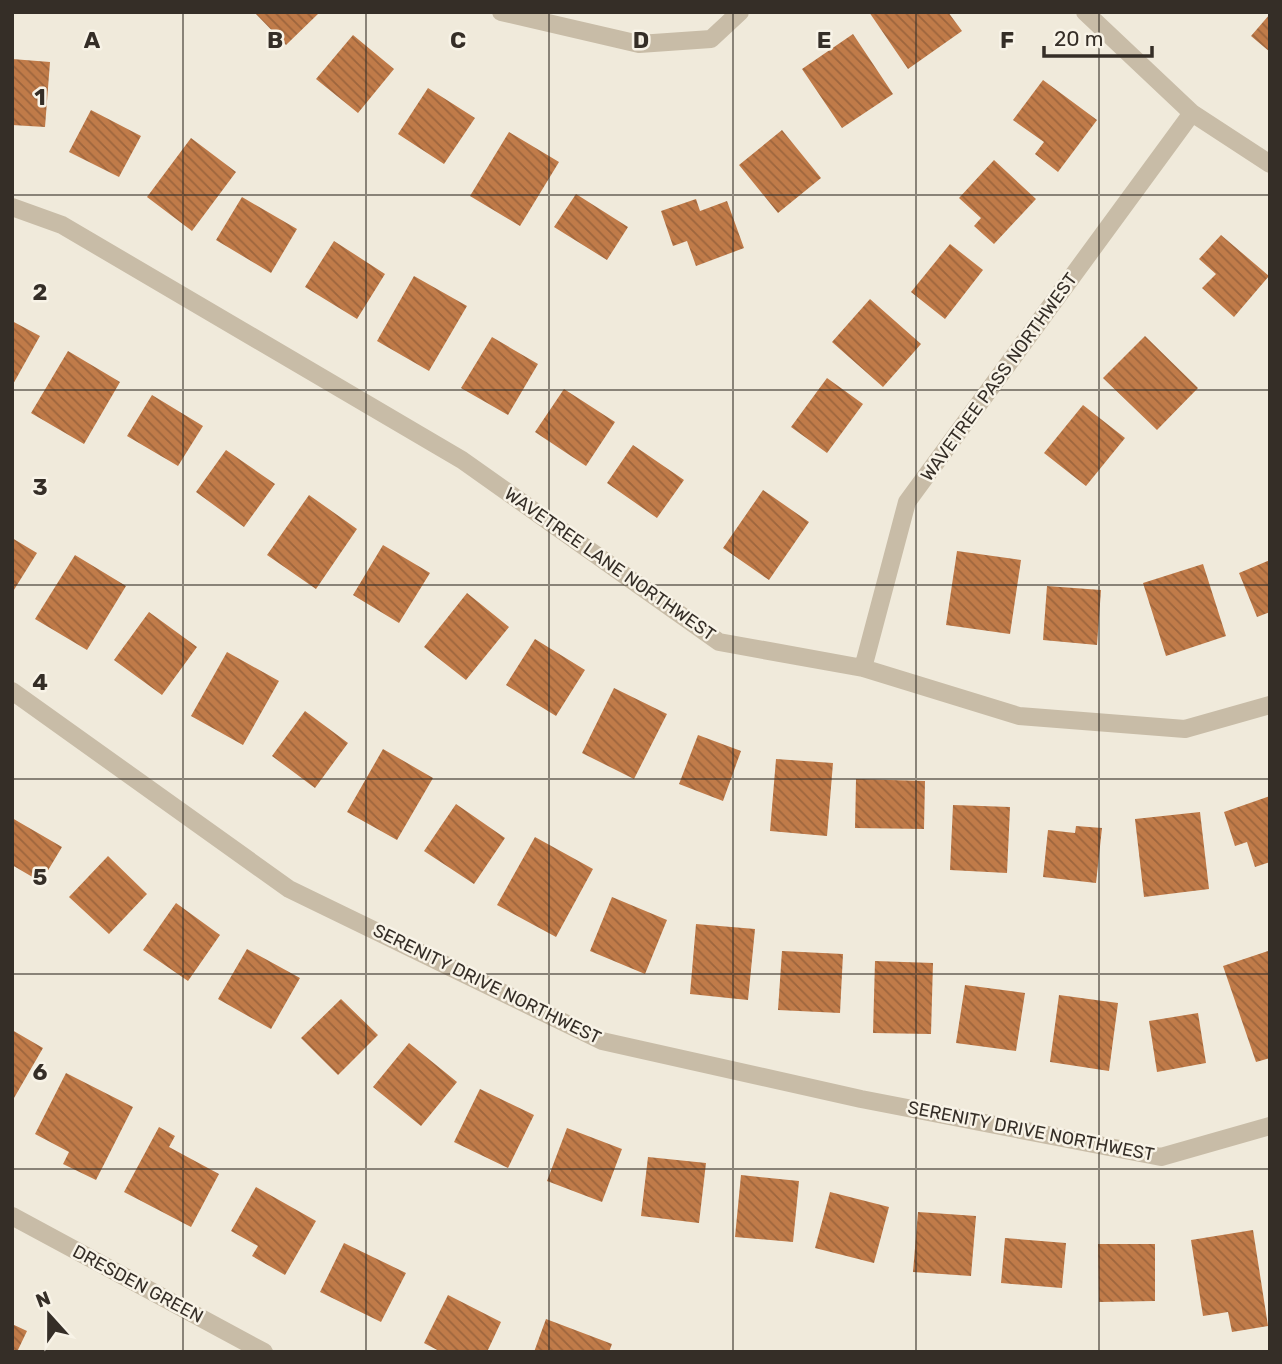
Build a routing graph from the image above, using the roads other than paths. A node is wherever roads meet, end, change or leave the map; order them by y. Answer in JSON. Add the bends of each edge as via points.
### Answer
{"nodes":[{"id":1,"x":501,"y":12,"type":"edge"},
{"id":2,"x":740,"y":12,"type":"edge"},
{"id":3,"x":1084,"y":12,"type":"edge"},
{"id":4,"x":1192,"y":113,"type":"junction"},
{"id":5,"x":1270,"y":164,"type":"edge"},
{"id":6,"x":12,"y":207,"type":"edge"},
{"id":7,"x":863,"y":668,"type":"junction"},
{"id":8,"x":12,"y":691,"type":"edge"},
{"id":9,"x":1270,"y":705,"type":"edge"},
{"id":10,"x":1270,"y":1126,"type":"edge"},
{"id":11,"x":12,"y":1216,"type":"edge"},
{"id":12,"x":264,"y":1352,"type":"edge"}],
"edges":[{"from":1,"to":2,"type":"street","via":[[639,44],[711,39]]},
{"from":3,"to":4,"type":"street"},
{"from":4,"to":5,"type":"street"},
{"from":4,"to":7,"type":"street","name":"WAVETREE PASS NORTHWEST","via":[[907,502]]},
{"from":6,"to":7,"type":"street","name":"WAVETREE LANE NORTHWEST","via":[[62,225],[462,460],[719,642]]},
{"from":7,"to":9,"type":"street","name":"WAVETREE LANE NORTHWEST","via":[[1020,716],[1185,729]]},
{"from":8,"to":10,"type":"street","name":"SERENITY DRIVE NORTHWEST","via":[[289,889],[603,1041],[861,1099],[1161,1157]]},
{"from":11,"to":12,"type":"street","name":"DRESDEN GREEN"}]}
